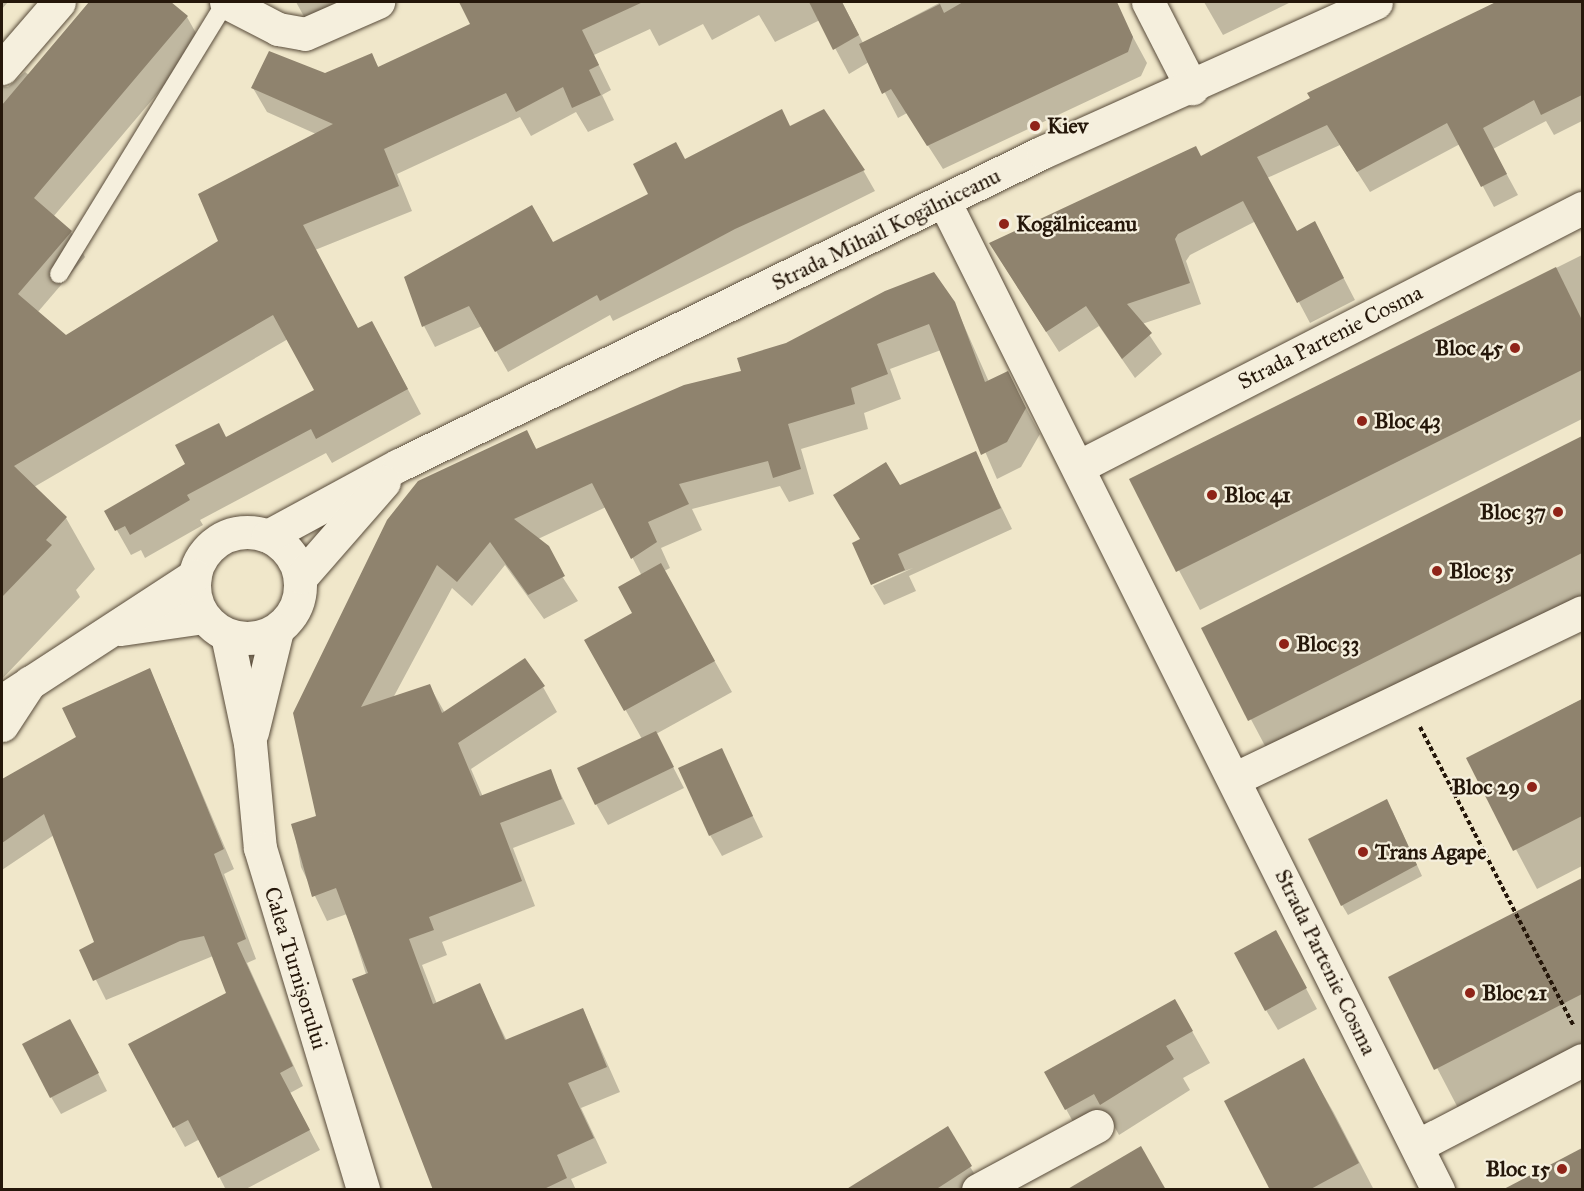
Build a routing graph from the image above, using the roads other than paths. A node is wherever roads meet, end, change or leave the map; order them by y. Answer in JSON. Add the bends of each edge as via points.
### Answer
{"nodes":[{"id":1,"x":59,"y":2,"type":"edge"},
{"id":2,"x":226,"y":2,"type":"edge"},
{"id":3,"x":378,"y":2,"type":"edge"},
{"id":4,"x":1148,"y":2,"type":"edge"},
{"id":5,"x":1376,"y":2,"type":"edge"},
{"id":6,"x":2,"y":68,"type":"edge"},
{"id":7,"x":1192,"y":88,"type":"junction"},
{"id":8,"x":944,"y":201,"type":"junction"},
{"id":9,"x":1582,"y":208,"type":"edge"},
{"id":10,"x":59,"y":274,"type":"dead end"},
{"id":11,"x":399,"y":465,"type":"junction"},
{"id":12,"x":1078,"y":467,"type":"junction"},
{"id":13,"x":268,"y":536,"type":"junction"},
{"id":14,"x":195,"y":575,"type":"junction"},
{"id":15,"x":300,"y":577,"type":"junction"},
{"id":16,"x":1582,"y":612,"type":"edge"},
{"id":17,"x":216,"y":626,"type":"junction"},
{"id":18,"x":117,"y":630,"type":"junction"},
{"id":19,"x":277,"y":630,"type":"junction"},
{"id":20,"x":14,"y":690,"type":"edge"},
{"id":21,"x":2,"y":724,"type":"edge"},
{"id":22,"x":250,"y":743,"type":"junction"},
{"id":23,"x":1234,"y":779,"type":"junction"},
{"id":24,"x":1580,"y":1047,"type":"edge"},
{"id":25,"x":1097,"y":1126,"type":"dead end"},
{"id":26,"x":1417,"y":1146,"type":"junction"},
{"id":27,"x":363,"y":1190,"type":"edge"},
{"id":28,"x":978,"y":1190,"type":"edge"},
{"id":29,"x":1438,"y":1190,"type":"edge"}],
"edges":[{"from":1,"to":6,"type":"street"},
{"from":2,"to":3,"type":"street","via":[[278,28],[305,34]]},
{"from":2,"to":10,"type":"lane"},
{"from":4,"to":7,"type":"street"},
{"from":5,"to":7,"type":"street","name":"Strada Mihail Kogălniceanu"},
{"from":7,"to":8,"type":"street","name":"Strada Mihail Kogălniceanu"},
{"from":8,"to":11,"type":"street","name":"Strada Mihail Kogălniceanu"},
{"from":8,"to":12,"type":"street","name":"Strada Partenie Cosma"},
{"from":9,"to":12,"type":"street","name":"Strada Partenie Cosma"},
{"from":11,"to":13,"type":"street","name":"Strada Mihail Kogălniceanu"},
{"from":11,"to":15,"type":"street","name":"Strada Mihail Kogălniceanu"},
{"from":12,"to":23,"type":"street","name":"Strada Partenie Cosma"},
{"from":13,"to":14,"type":"street","via":[[253,531],[222,538],[210,547]]},
{"from":13,"to":15,"type":"street","via":[[295,559]]},
{"from":14,"to":17,"type":"street"},
{"from":14,"to":18,"type":"street"},
{"from":15,"to":19,"type":"street","via":[[296,607]]},
{"from":16,"to":23,"type":"street"},
{"from":17,"to":18,"type":"street"},
{"from":17,"to":19,"type":"street","via":[[252,638]]},
{"from":17,"to":22,"type":"street","name":"Calea Turnișorului"},
{"from":18,"to":20,"type":"street"},
{"from":19,"to":22,"type":"street","name":"Calea Turnișorului"},
{"from":20,"to":21,"type":"street"},
{"from":22,"to":27,"type":"street","name":"Calea Turnișorului","via":[[260,848]]},
{"from":23,"to":26,"type":"street","name":"Strada Partenie Cosma"},
{"from":24,"to":26,"type":"street"},
{"from":25,"to":28,"type":"street"},
{"from":26,"to":29,"type":"street","name":"Strada Partenie Cosma"}]}
